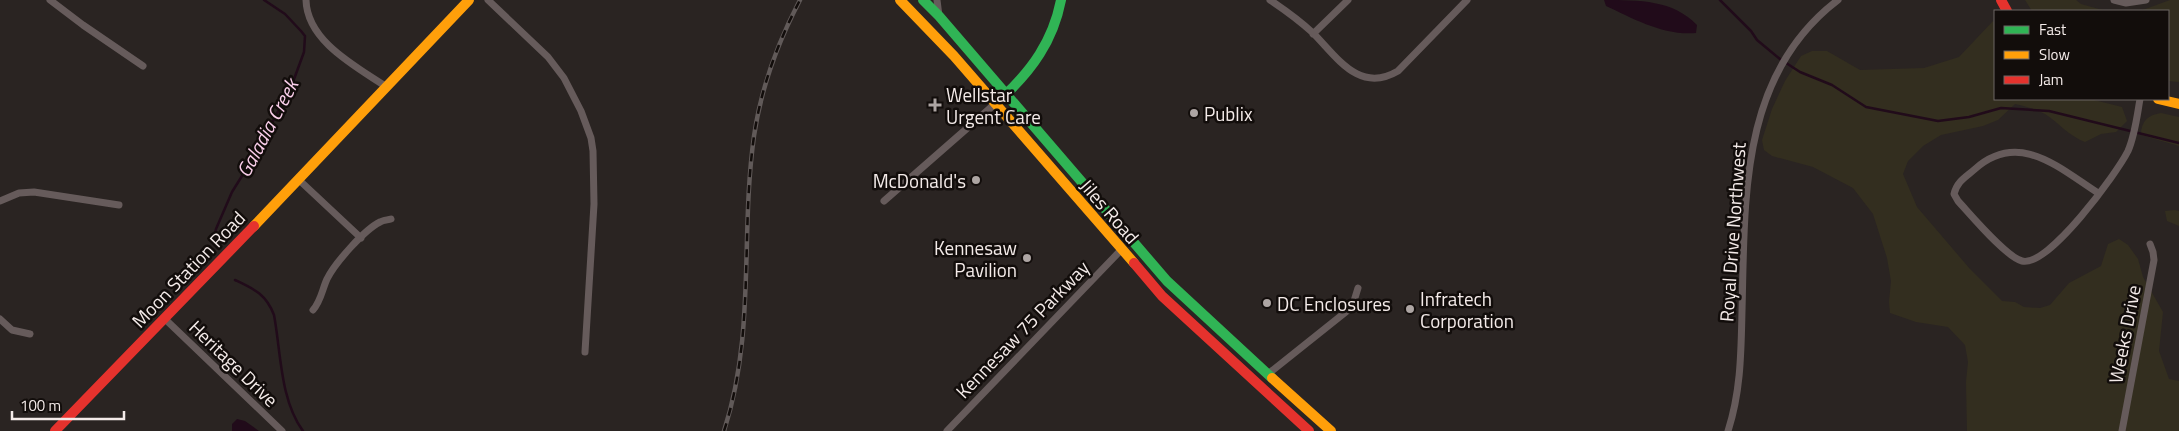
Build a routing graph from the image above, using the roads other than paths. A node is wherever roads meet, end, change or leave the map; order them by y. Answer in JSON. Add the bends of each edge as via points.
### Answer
{"nodes":[{"id":1,"x":50,"y":0,"type":"edge"},
{"id":2,"x":306,"y":0,"type":"edge"},
{"id":3,"x":469,"y":0,"type":"edge"},
{"id":4,"x":488,"y":0,"type":"edge"},
{"id":5,"x":900,"y":0,"type":"edge"},
{"id":6,"x":923,"y":0,"type":"edge"},
{"id":7,"x":937,"y":0,"type":"edge"},
{"id":8,"x":1061,"y":0,"type":"edge"},
{"id":9,"x":1270,"y":0,"type":"edge"},
{"id":10,"x":1348,"y":0,"type":"edge"},
{"id":11,"x":1467,"y":0,"type":"edge"},
{"id":12,"x":1838,"y":0,"type":"edge"},
{"id":13,"x":2114,"y":0,"type":"edge"},
{"id":14,"x":2146,"y":0,"type":"edge"},
{"id":15,"x":2137,"y":1,"type":"edge"},
{"id":16,"x":939,"y":16,"type":"junction"},
{"id":17,"x":1314,"y":34,"type":"junction"},
{"id":18,"x":143,"y":66,"type":"dead end"},
{"id":19,"x":385,"y":86,"type":"junction"},
{"id":20,"x":1006,"y":94,"type":"junction"},
{"id":21,"x":2140,"y":100,"type":"edge"},
{"id":22,"x":2162,"y":100,"type":"edge"},
{"id":23,"x":996,"y":103,"type":"junction"},
{"id":24,"x":2179,"y":104,"type":"edge"},
{"id":25,"x":298,"y":179,"type":"junction"},
{"id":26,"x":2098,"y":193,"type":"junction"},
{"id":27,"x":0,"y":201,"type":"edge"},
{"id":28,"x":884,"y":201,"type":"dead end"},
{"id":29,"x":119,"y":205,"type":"dead end"},
{"id":30,"x":392,"y":219,"type":"dead end"},
{"id":31,"x":361,"y":238,"type":"junction"},
{"id":32,"x":2150,"y":244,"type":"dead end"},
{"id":33,"x":1121,"y":250,"type":"junction"},
{"id":34,"x":1358,"y":288,"type":"dead end"},
{"id":35,"x":313,"y":310,"type":"dead end"},
{"id":36,"x":0,"y":319,"type":"edge"},
{"id":37,"x":165,"y":319,"type":"junction"},
{"id":38,"x":30,"y":334,"type":"dead end"},
{"id":39,"x":585,"y":352,"type":"dead end"},
{"id":40,"x":1268,"y":374,"type":"junction"},
{"id":41,"x":55,"y":431,"type":"edge"},
{"id":42,"x":282,"y":431,"type":"edge"},
{"id":43,"x":948,"y":431,"type":"edge"},
{"id":44,"x":1309,"y":431,"type":"edge"},
{"id":45,"x":1331,"y":431,"type":"edge"},
{"id":46,"x":1728,"y":431,"type":"edge"},
{"id":47,"x":2122,"y":431,"type":"edge"}],
"edges":[{"from":1,"to":18,"type":"street"},
{"from":2,"to":19,"type":"street","via":[[309,18],[318,34],[338,53]]},
{"from":3,"to":19,"type":"street","name":"Moon Station Road"},
{"from":4,"to":39,"type":"street","via":[[559,71],[581,111],[591,138],[594,204]]},
{"from":5,"to":23,"type":"street","name":"Jiles Road"},
{"from":6,"to":16,"type":"street","name":"Jiles Road"},
{"from":7,"to":16,"type":"street"},
{"from":8,"to":20,"type":"street","via":[[1055,27],[1043,52]]},
{"from":9,"to":17,"type":"street"},
{"from":10,"to":17,"type":"street"},
{"from":11,"to":17,"type":"street","via":[[1398,70],[1384,77],[1368,78],[1354,73]]},
{"from":12,"to":46,"type":"street","name":"Royal Drive Northwest","via":[[1812,24],[1793,48],[1772,84],[1756,126],[1749,162],[1744,234],[1741,364],[1738,394]]},
{"from":13,"to":15,"type":"street","via":[[2126,4]]},
{"from":14,"to":15,"type":"street"},
{"from":16,"to":20,"type":"street","name":"Jiles Road"},
{"from":19,"to":25,"type":"street","name":"Moon Station Road"},
{"from":20,"to":23,"type":"street"},
{"from":20,"to":40,"type":"street","name":"Jiles Road","via":[[1167,281]]},
{"from":21,"to":26,"type":"street","via":[[2127,152]]},
{"from":22,"to":24,"type":"street"},
{"from":23,"to":28,"type":"street"},
{"from":23,"to":33,"type":"street","name":"Jiles Road"},
{"from":25,"to":31,"type":"street"},
{"from":25,"to":37,"type":"street","name":"Moon Station Road"},
{"from":26,"to":26,"type":"street","via":[[2070,231],[2036,260],[2024,262],[2011,256],[1954,194],[1959,182],[1981,164],[2021,151],[2036,155]]},
{"from":27,"to":29,"type":"street","via":[[19,193],[34,192]]},
{"from":30,"to":31,"type":"street","via":[[381,221]]},
{"from":31,"to":35,"type":"street","via":[[331,272]]},
{"from":32,"to":47,"type":"street","name":"Weeks Drive","via":[[2154,260]]},
{"from":33,"to":43,"type":"street","name":"Kennesaw 75 Parkway"},
{"from":33,"to":44,"type":"street","name":"Jiles Road","via":[[1185,319]]},
{"from":34,"to":40,"type":"street","via":[[1347,311]]},
{"from":36,"to":38,"type":"street","via":[[12,330]]},
{"from":37,"to":41,"type":"street","name":"Moon Station Road"},
{"from":37,"to":42,"type":"street","name":"Heritage Drive"},
{"from":40,"to":45,"type":"street","name":"Jiles Road"}]}
